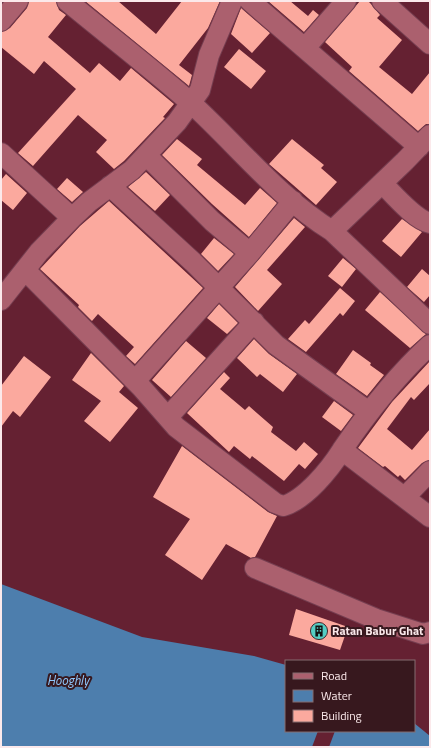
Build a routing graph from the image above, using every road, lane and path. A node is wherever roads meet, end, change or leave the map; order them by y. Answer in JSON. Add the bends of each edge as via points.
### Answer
{"nodes":[{"id":1,"x":18,"y":1,"type":"edge"},
{"id":2,"x":67,"y":1,"type":"edge"},
{"id":3,"x":232,"y":1,"type":"edge"},
{"id":4,"x":250,"y":1,"type":"edge"},
{"id":5,"x":346,"y":1,"type":"edge"},
{"id":6,"x":382,"y":1,"type":"edge"},
{"id":7,"x":1,"y":21,"type":"edge"},
{"id":8,"x":430,"y":44,"type":"edge"},
{"id":9,"x":305,"y":48,"type":"junction"},
{"id":10,"x":191,"y":103,"type":"junction"},
{"id":11,"x":424,"y":141,"type":"edge"},
{"id":12,"x":1,"y":153,"type":"edge"},
{"id":13,"x":146,"y":155,"type":"junction"},
{"id":14,"x":382,"y":184,"type":"junction"},
{"id":15,"x":110,"y":186,"type":"junction"},
{"id":16,"x":293,"y":201,"type":"junction"},
{"id":17,"x":72,"y":218,"type":"junction"},
{"id":18,"x":430,"y":223,"type":"edge"},
{"id":19,"x":332,"y":231,"type":"junction"},
{"id":20,"x":250,"y":253,"type":"junction"},
{"id":21,"x":25,"y":270,"type":"junction"},
{"id":22,"x":219,"y":286,"type":"junction"},
{"id":23,"x":1,"y":300,"type":"edge"},
{"id":24,"x":254,"y":322,"type":"junction"},
{"id":25,"x":430,"y":324,"type":"edge"},
{"id":26,"x":430,"y":345,"type":"edge"},
{"id":27,"x":134,"y":381,"type":"junction"},
{"id":28,"x":369,"y":412,"type":"junction"},
{"id":29,"x":168,"y":417,"type":"junction"},
{"id":30,"x":342,"y":450,"type":"junction"},
{"id":31,"x":430,"y":471,"type":"edge"},
{"id":32,"x":405,"y":497,"type":"junction"},
{"id":33,"x":430,"y":517,"type":"edge"},
{"id":34,"x":255,"y":568,"type":"dead end"},
{"id":35,"x":430,"y":632,"type":"edge"}],
"edges":[{"from":1,"to":7,"type":"street"},
{"from":2,"to":10,"type":"street"},
{"from":3,"to":10,"type":"street","via":[[209,55],[200,90]]},
{"from":4,"to":9,"type":"street"},
{"from":5,"to":9,"type":"street"},
{"from":6,"to":8,"type":"street"},
{"from":9,"to":11,"type":"street"},
{"from":10,"to":13,"type":"street"},
{"from":10,"to":16,"type":"street"},
{"from":11,"to":14,"type":"street"},
{"from":12,"to":17,"type":"street"},
{"from":13,"to":15,"type":"street","via":[[132,170]]},
{"from":13,"to":20,"type":"street","via":[[212,221]]},
{"from":14,"to":18,"type":"street","via":[[416,215]]},
{"from":14,"to":19,"type":"street"},
{"from":15,"to":17,"type":"street"},
{"from":15,"to":22,"type":"street"},
{"from":16,"to":19,"type":"street"},
{"from":16,"to":20,"type":"street"},
{"from":17,"to":21,"type":"street"},
{"from":19,"to":25,"type":"street"},
{"from":20,"to":22,"type":"street"},
{"from":21,"to":23,"type":"street"},
{"from":21,"to":27,"type":"street"},
{"from":22,"to":24,"type":"street"},
{"from":22,"to":27,"type":"street"},
{"from":24,"to":28,"type":"street","via":[[276,346]]},
{"from":24,"to":29,"type":"street"},
{"from":26,"to":28,"type":"street","via":[[405,368]]},
{"from":27,"to":29,"type":"street"},
{"from":28,"to":30,"type":"street"},
{"from":29,"to":30,"type":"street","via":[[176,427],[275,503],[283,506],[300,498],[331,466]]},
{"from":30,"to":32,"type":"street"},
{"from":31,"to":32,"type":"street"},
{"from":32,"to":33,"type":"street"},
{"from":34,"to":35,"type":"street","via":[[376,619],[422,634]]}]}
